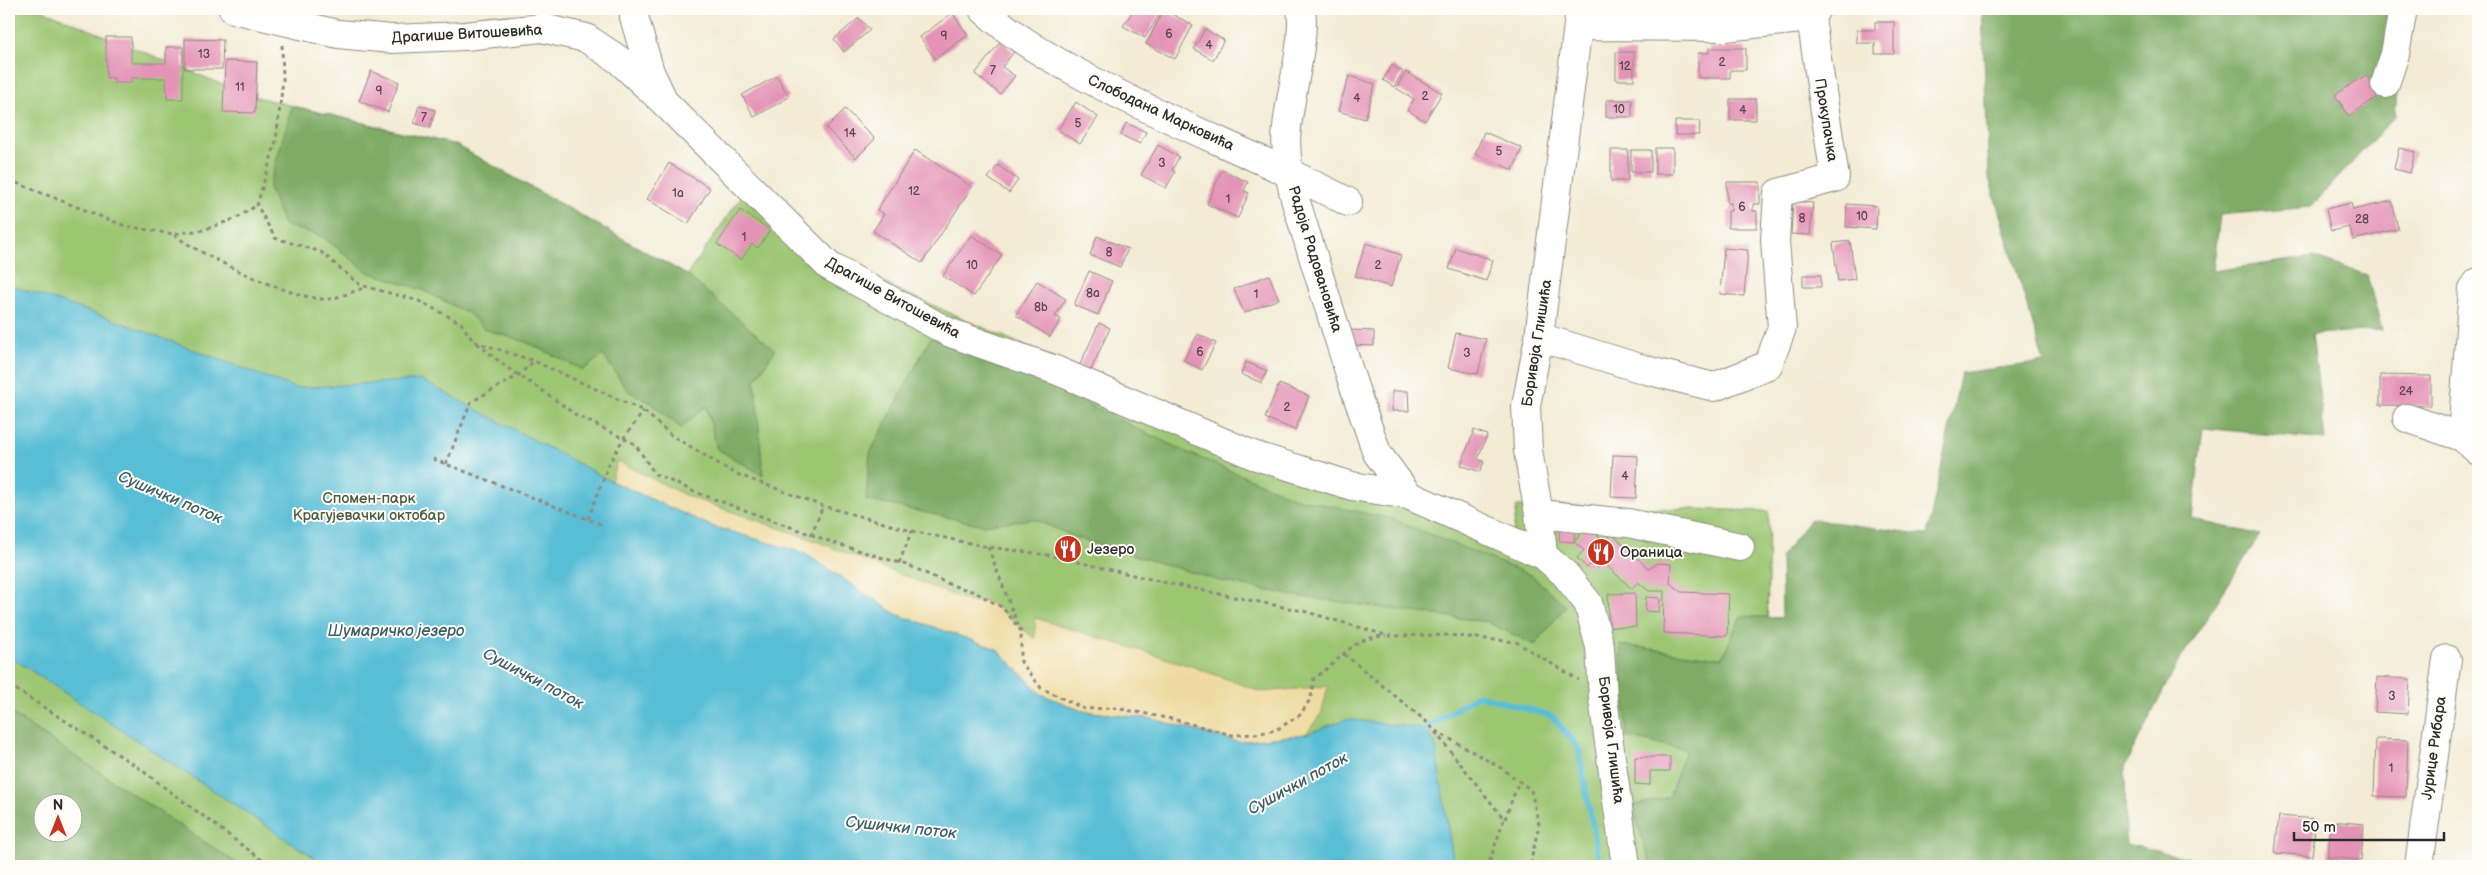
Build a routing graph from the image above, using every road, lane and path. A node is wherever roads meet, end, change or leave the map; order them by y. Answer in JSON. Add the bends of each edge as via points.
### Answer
{"nodes":[{"id":1,"x":233,"y":9,"type":"edge"},
{"id":2,"x":634,"y":9,"type":"edge"},
{"id":3,"x":983,"y":9,"type":"edge"},
{"id":4,"x":1300,"y":9,"type":"edge"},
{"id":5,"x":2403,"y":9,"type":"edge"},
{"id":6,"x":1813,"y":14,"type":"edge"},
{"id":7,"x":281,"y":15,"type":"edge"},
{"id":8,"x":1579,"y":17,"type":"edge"},
{"id":9,"x":542,"y":18,"type":"edge"},
{"id":10,"x":2385,"y":84,"type":"dead end"},
{"id":11,"x":663,"y":101,"type":"junction"},
{"id":12,"x":1288,"y":171,"type":"junction"},
{"id":13,"x":9,"y":180,"type":"edge"},
{"id":14,"x":1348,"y":202,"type":"dead end"},
{"id":15,"x":257,"y":205,"type":"junction"},
{"id":16,"x":173,"y":234,"type":"junction"},
{"id":17,"x":2478,"y":282,"type":"edge"},
{"id":18,"x":367,"y":286,"type":"junction"},
{"id":19,"x":1539,"y":337,"type":"junction"},
{"id":20,"x":474,"y":341,"type":"junction"},
{"id":21,"x":534,"y":361,"type":"junction"},
{"id":22,"x":519,"y":375,"type":"junction"},
{"id":23,"x":644,"y":412,"type":"junction"},
{"id":24,"x":2407,"y":418,"type":"dead end"},
{"id":25,"x":623,"y":439,"type":"junction"},
{"id":26,"x":2470,"y":444,"type":"edge"},
{"id":27,"x":433,"y":459,"type":"dead end"},
{"id":28,"x":446,"y":464,"type":"junction"},
{"id":29,"x":1408,"y":495,"type":"junction"},
{"id":30,"x":823,"y":506,"type":"junction"},
{"id":31,"x":1539,"y":514,"type":"junction"},
{"id":32,"x":588,"y":520,"type":"junction"},
{"id":33,"x":603,"y":525,"type":"dead end"},
{"id":34,"x":912,"y":531,"type":"junction"},
{"id":35,"x":811,"y":535,"type":"junction"},
{"id":36,"x":988,"y":547,"type":"junction"},
{"id":37,"x":1740,"y":547,"type":"dead end"},
{"id":38,"x":1543,"y":555,"type":"junction"},
{"id":39,"x":899,"y":563,"type":"junction"},
{"id":40,"x":1021,"y":631,"type":"junction"},
{"id":41,"x":1389,"y":636,"type":"junction"},
{"id":42,"x":1344,"y":654,"type":"junction"},
{"id":43,"x":2447,"y":659,"type":"dead end"},
{"id":44,"x":1581,"y":681,"type":"dead end"},
{"id":45,"x":9,"y":686,"type":"edge"},
{"id":46,"x":1433,"y":730,"type":"junction"},
{"id":47,"x":1519,"y":781,"type":"junction"},
{"id":48,"x":1504,"y":820,"type":"junction"},
{"id":49,"x":270,"y":866,"type":"edge"},
{"id":50,"x":1488,"y":866,"type":"edge"},
{"id":51,"x":1533,"y":866,"type":"edge"},
{"id":52,"x":1626,"y":866,"type":"edge"},
{"id":53,"x":2418,"y":866,"type":"edge"}],
"edges":[{"from":1,"to":7,"type":"street","name":"Драгише Витошевића"},
{"from":2,"to":11,"type":"street","via":[[650,72]]},
{"from":3,"to":12,"type":"street","name":"Слободана Марковића","via":[[999,24],[1058,63],[1114,93]]},
{"from":4,"to":12,"type":"street","name":"Радоја Радовановића","via":[[1300,33],[1286,129]]},
{"from":5,"to":10,"type":"street","via":[[2395,54]]},
{"from":6,"to":8,"type":"street","name":"Прокупачка","via":[[1725,27]]},
{"from":6,"to":19,"type":"street","name":"Прокупачка","via":[[1835,178],[1778,194],[1776,241],[1782,328],[1768,365],[1714,387]]},
{"from":7,"to":9,"type":"street","name":"Драгише Витошевића","via":[[338,34],[391,39],[465,36]]},
{"from":7,"to":15,"type":"path","via":[[283,80],[276,141]]},
{"from":8,"to":19,"type":"street","name":"Боривоја Глишића"},
{"from":9,"to":11,"type":"street","name":"Драгише Витошевића","via":[[586,38],[618,60]]},
{"from":11,"to":29,"type":"street","name":"Драгише Витошевића","via":[[829,266],[948,332],[1058,371],[1253,455],[1352,486]]},
{"from":12,"to":14,"type":"street","name":"Слободана Марковића"},
{"from":12,"to":29,"type":"street","name":"Радоја Радовановића","via":[[1377,453]]},
{"from":13,"to":16,"type":"path","via":[[125,226]]},
{"from":15,"to":16,"type":"path","via":[[237,218],[203,230]]},
{"from":15,"to":18,"type":"path","via":[[276,238],[321,252],[360,285]]},
{"from":16,"to":18,"type":"path","via":[[192,249],[220,263],[301,296],[329,299]]},
{"from":17,"to":26,"type":"street","via":[[2473,289]]},
{"from":18,"to":20,"type":"path","via":[[419,301],[460,323]]},
{"from":19,"to":31,"type":"street","name":"Боривоја Глишића","via":[[1526,406],[1528,451]]},
{"from":20,"to":21,"type":"path"},
{"from":20,"to":22,"type":"path"},
{"from":21,"to":22,"type":"path"},
{"from":21,"to":23,"type":"path"},
{"from":22,"to":25,"type":"path","via":[[576,416]]},
{"from":22,"to":28,"type":"path","via":[[471,402]]},
{"from":23,"to":25,"type":"path"},
{"from":23,"to":30,"type":"path","via":[[671,435],[734,473]]},
{"from":24,"to":26,"type":"street"},
{"from":25,"to":32,"type":"path","via":[[609,464]]},
{"from":25,"to":35,"type":"path","via":[[635,444],[656,474]]},
{"from":27,"to":28,"type":"path"},
{"from":28,"to":32,"type":"path"},
{"from":29,"to":38,"type":"street","name":"Драгише Витошевића"},
{"from":30,"to":34,"type":"path"},
{"from":30,"to":35,"type":"path"},
{"from":31,"to":37,"type":"street","via":[[1628,523]]},
{"from":31,"to":38,"type":"street","name":"Боривоја Глишића"},
{"from":32,"to":33,"type":"path"},
{"from":34,"to":36,"type":"path"},
{"from":34,"to":39,"type":"path"},
{"from":35,"to":39,"type":"path"},
{"from":36,"to":40,"type":"path"},
{"from":36,"to":41,"type":"path","via":[[1048,555],[1306,612]]},
{"from":38,"to":52,"type":"street","name":"Боривоја Глишића","via":[[1566,574],[1588,603],[1600,647],[1603,698]]},
{"from":39,"to":40,"type":"path","via":[[975,592],[1003,608]]},
{"from":40,"to":42,"type":"path","via":[[1021,662],[1041,688],[1062,699],[1084,708],[1124,709],[1232,735],[1276,730],[1300,715],[1311,698],[1314,678],[1332,667]]},
{"from":41,"to":42,"type":"path","via":[[1369,636]]},
{"from":41,"to":44,"type":"path","via":[[1448,635],[1516,642]]},
{"from":42,"to":46,"type":"path"},
{"from":43,"to":53,"type":"street","name":"Јурице Рибара"},
{"from":45,"to":49,"type":"path","via":[[136,766]]},
{"from":46,"to":47,"type":"path"},
{"from":46,"to":48,"type":"path"},
{"from":47,"to":48,"type":"path"},
{"from":47,"to":51,"type":"path","via":[[1531,790],[1539,826],[1531,860]]},
{"from":48,"to":50,"type":"path"}]}
